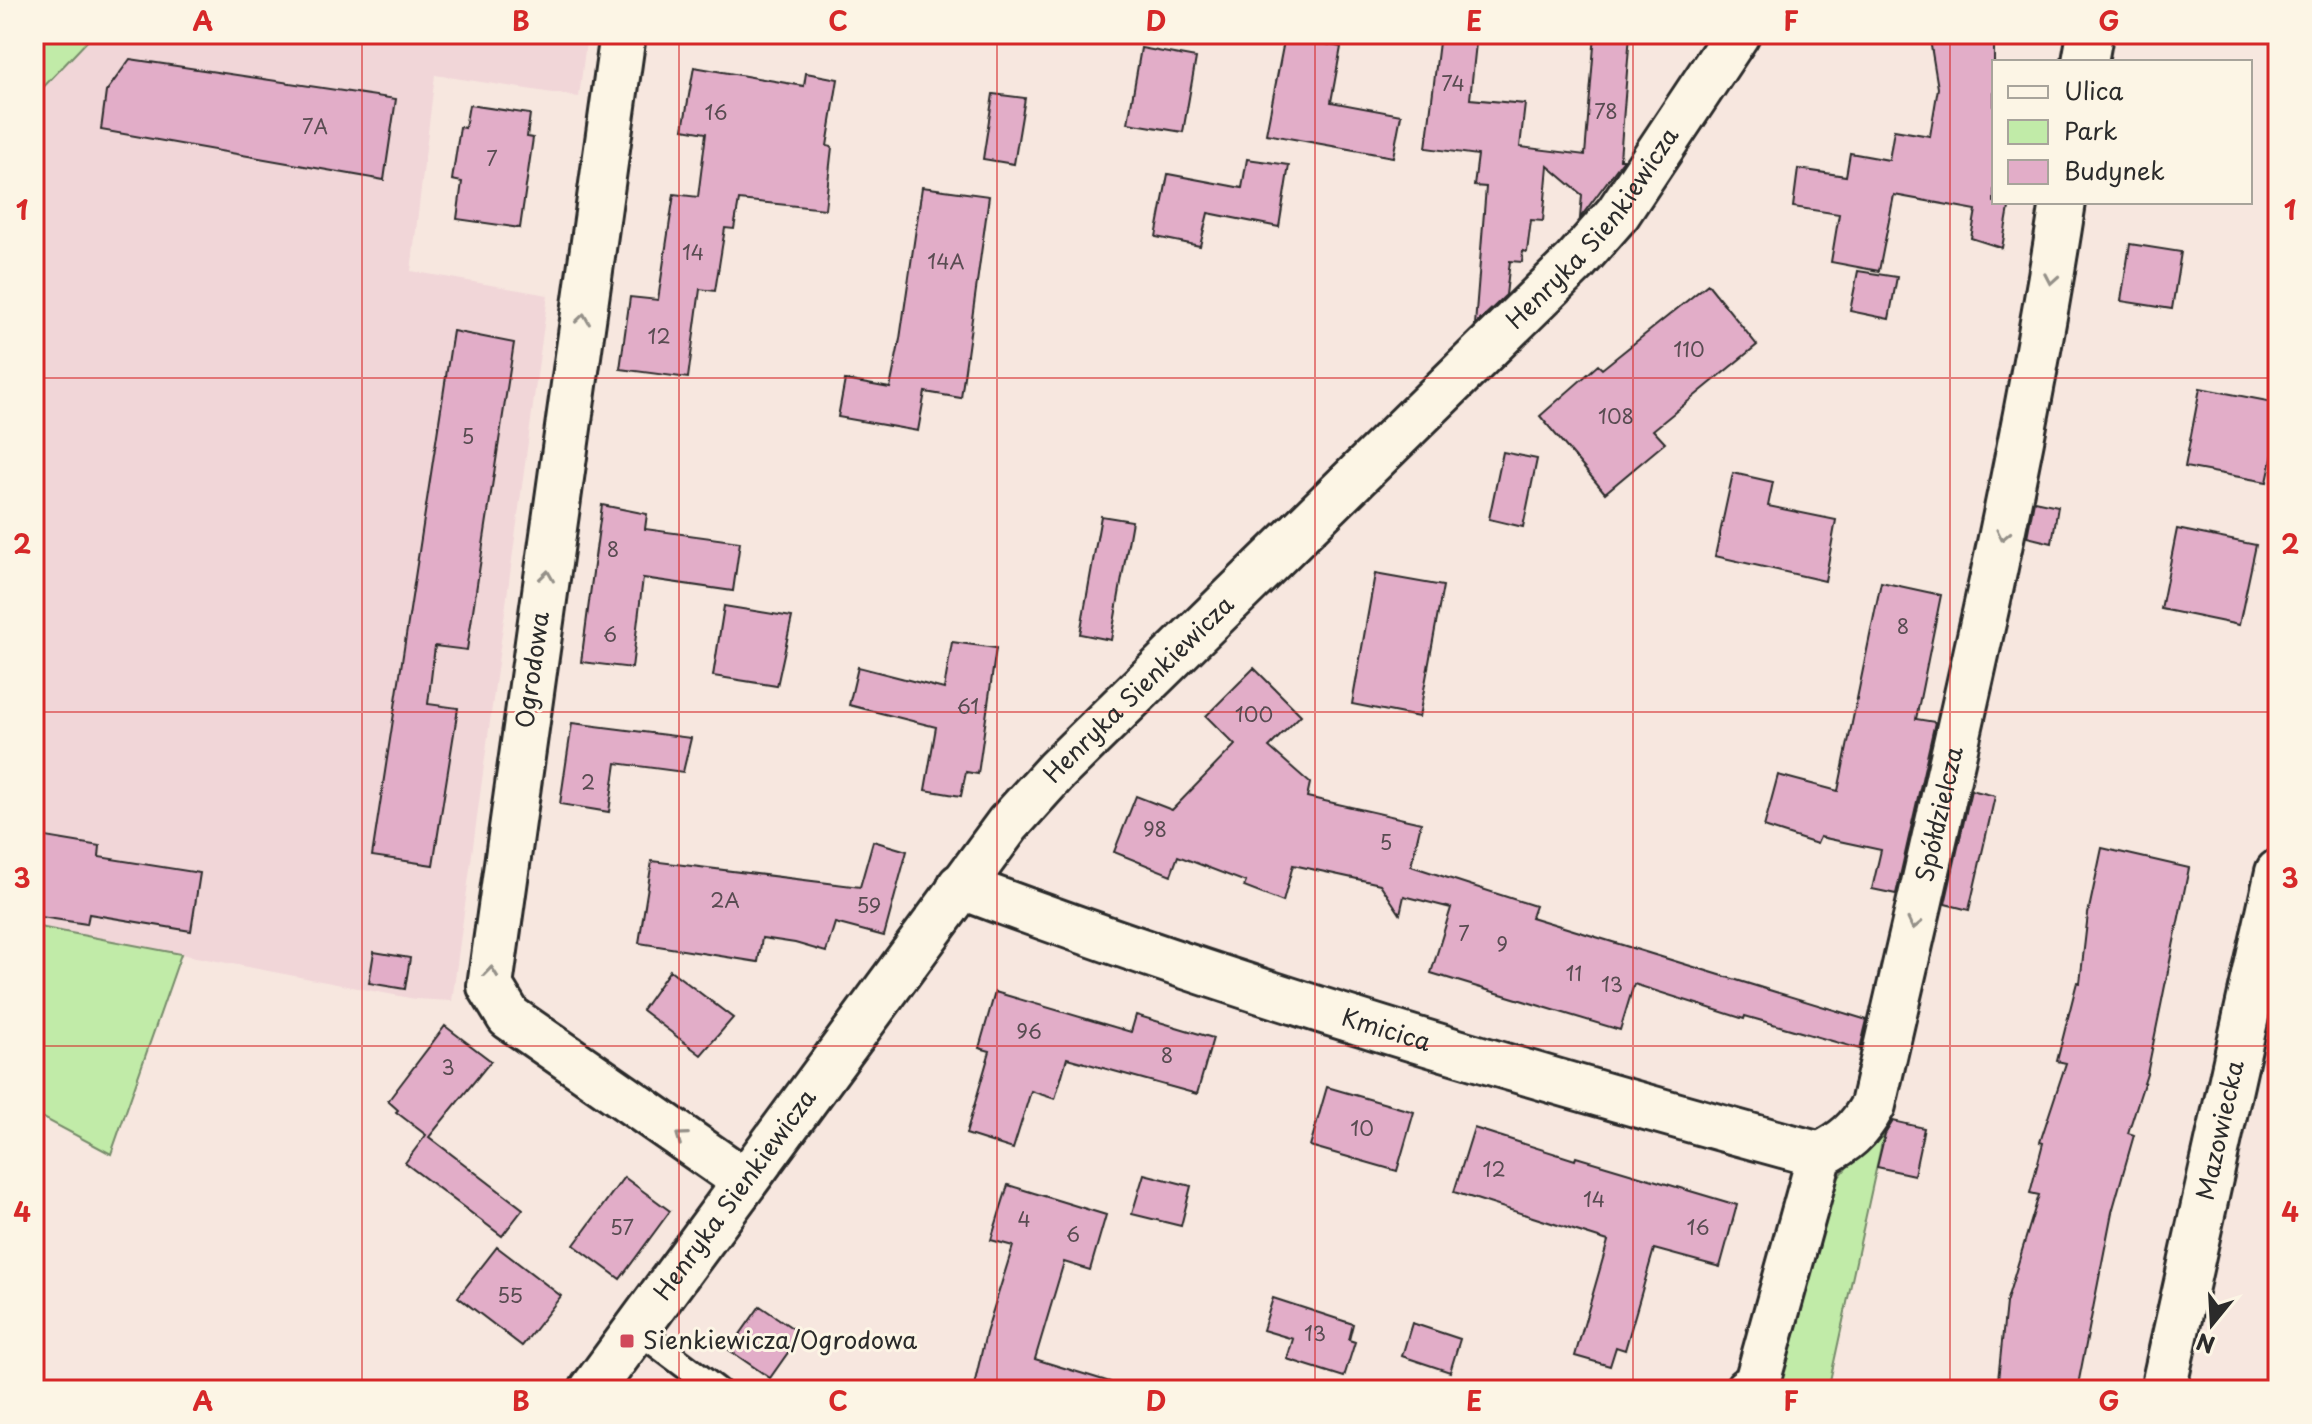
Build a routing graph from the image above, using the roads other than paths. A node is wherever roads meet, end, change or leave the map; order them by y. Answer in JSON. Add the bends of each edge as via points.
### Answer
{"nodes":[{"id":1,"x":623,"y":34,"type":"edge"},
{"id":2,"x":1737,"y":34,"type":"edge"},
{"id":3,"x":2090,"y":34,"type":"edge"},
{"id":4,"x":2085,"y":60,"type":"edge"},
{"id":5,"x":2063,"y":204,"type":"edge"},
{"id":6,"x":2278,"y":872,"type":"edge"},
{"id":7,"x":960,"y":886,"type":"junction"},
{"id":8,"x":1820,"y":1155,"type":"junction"},
{"id":9,"x":745,"y":1181,"type":"junction"},
{"id":10,"x":636,"y":1329,"type":"junction"},
{"id":11,"x":592,"y":1390,"type":"edge"},
{"id":12,"x":717,"y":1390,"type":"edge"},
{"id":13,"x":1747,"y":1390,"type":"edge"},
{"id":14,"x":2163,"y":1390,"type":"edge"}],
"edges":[{"from":9,"to":1,"type":"street","name":"Ogrodowa","one_way":true,"via":[[509,1017],[490,986]]},
{"from":2,"to":7,"type":"street","name":"Henryka Sienkiewicza","via":[[1618,213],[1575,262],[1056,771]]},
{"from":3,"to":4,"type":"street"},
{"from":5,"to":8,"type":"street","name":"Spółdzielcza","one_way":true,"via":[[2005,529],[1873,1105],[1847,1141]]},
{"from":6,"to":14,"type":"street","name":"Mazowiecka"},
{"from":7,"to":8,"type":"street","name":"Kmicica","via":[[1116,944],[1640,1106]]},
{"from":7,"to":9,"type":"street","name":"Henryka Sienkiewicza"},
{"from":8,"to":13,"type":"street","via":[[1756,1386]]},
{"from":9,"to":10,"type":"street","name":"Henryka Sienkiewicza"},
{"from":10,"to":11,"type":"street","name":"Henryka Sienkiewicza"},
{"from":10,"to":12,"type":"lane"}]}
